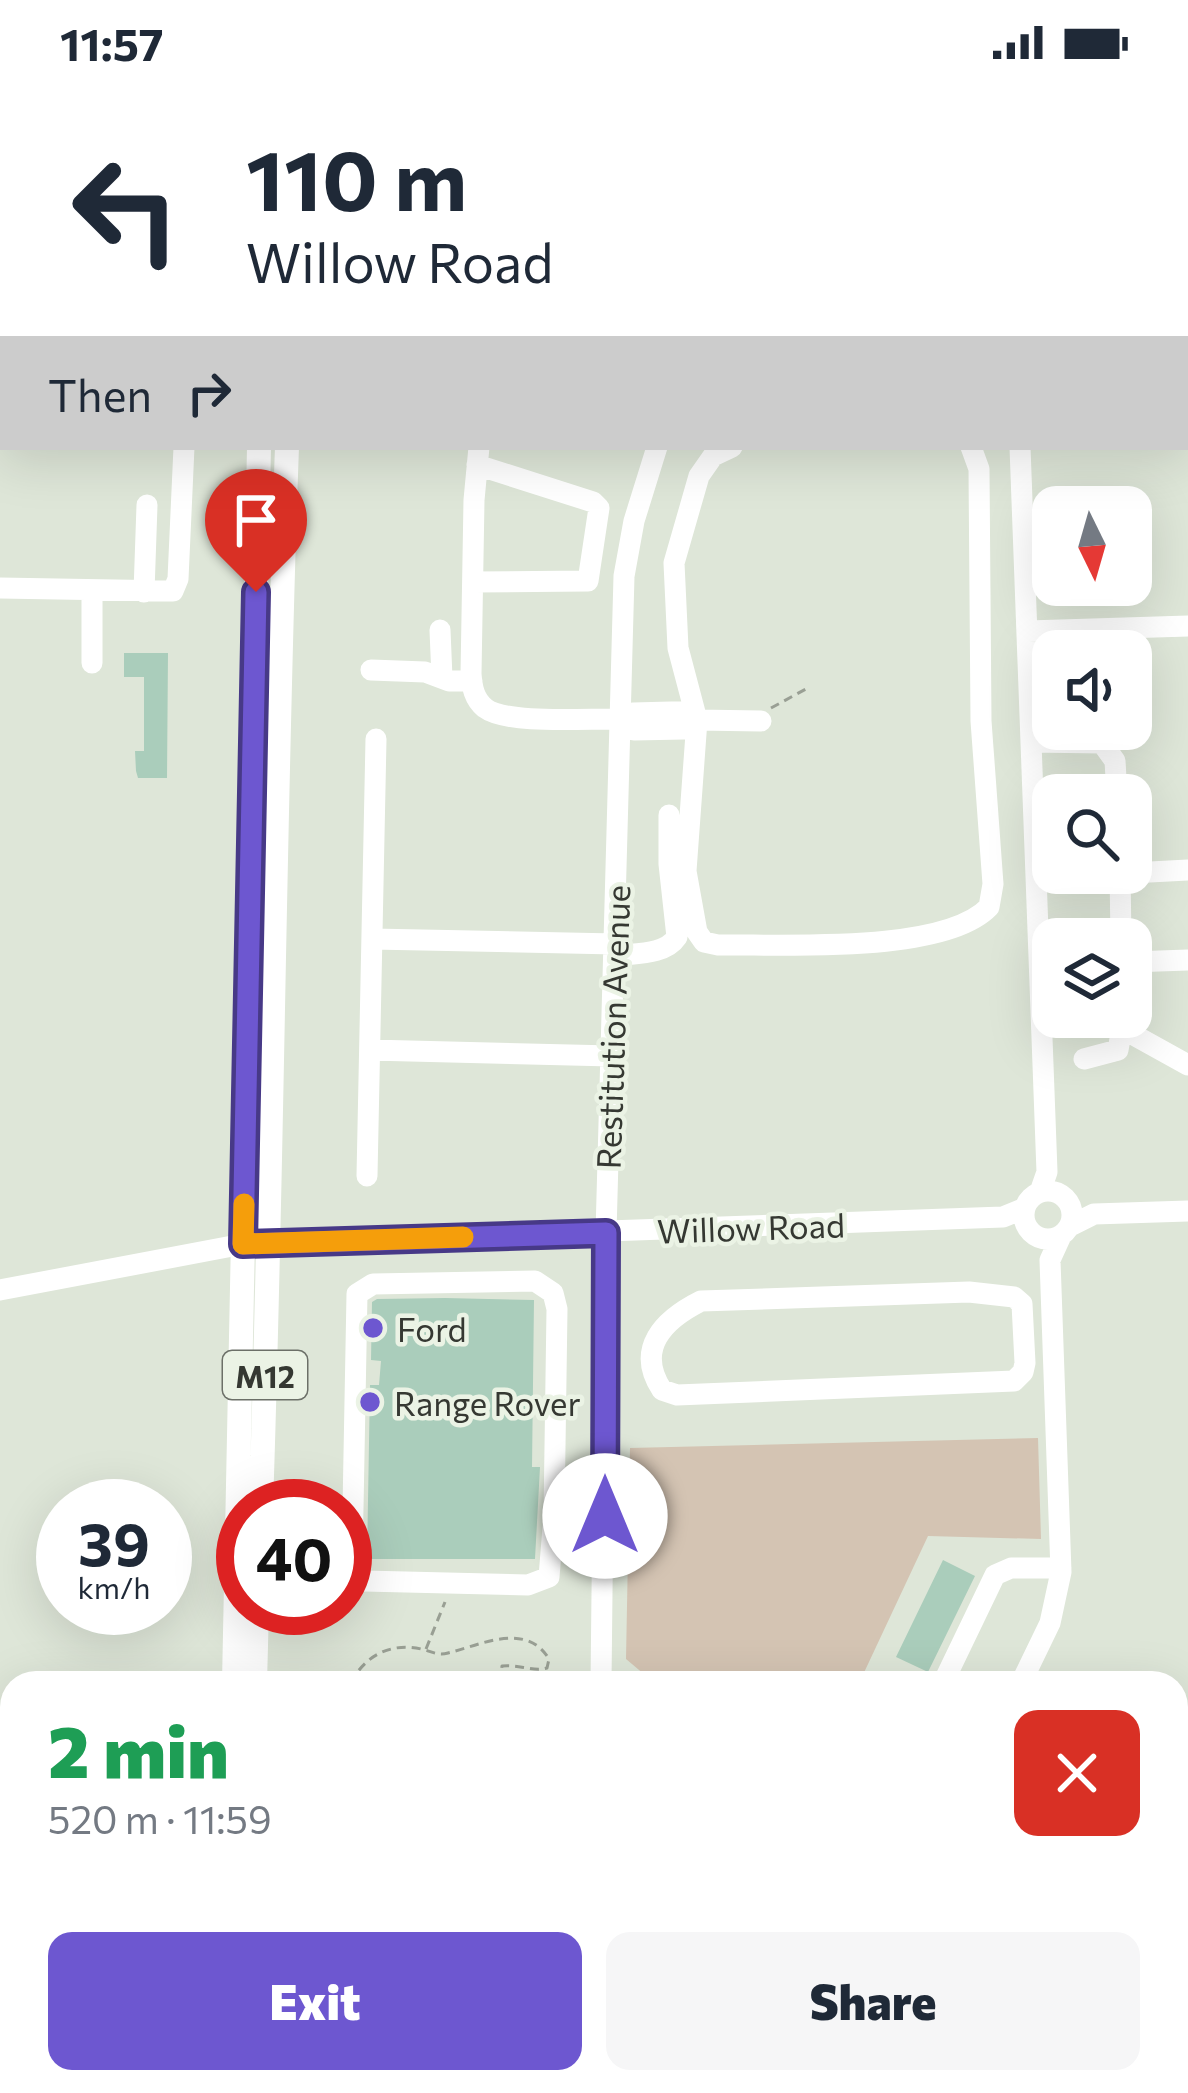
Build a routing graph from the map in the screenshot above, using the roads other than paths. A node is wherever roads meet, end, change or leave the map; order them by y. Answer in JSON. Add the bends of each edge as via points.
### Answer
{"nodes":[{"id":1,"x":184,"y":450,"type":"edge"},
{"id":2,"x":259,"y":450,"type":"edge"},
{"id":3,"x":287,"y":450,"type":"edge"},
{"id":4,"x":656,"y":450,"type":"edge"},
{"id":5,"x":725,"y":450,"type":"edge"},
{"id":6,"x":972,"y":450,"type":"edge"},
{"id":7,"x":1020,"y":450,"type":"edge"},
{"id":8,"x":478,"y":456,"type":"edge"},
{"id":9,"x":147,"y":505,"type":"dead end"},
{"id":10,"x":473,"y":582,"type":"junction"},
{"id":11,"x":0,"y":588,"type":"edge"},
{"id":12,"x":92,"y":591,"type":"junction"},
{"id":13,"x":144,"y":592,"type":"junction"},
{"id":14,"x":1188,"y":626,"type":"edge"},
{"id":15,"x":440,"y":630,"type":"dead end"},
{"id":16,"x":1028,"y":631,"type":"junction"},
{"id":17,"x":92,"y":663,"type":"dead end"},
{"id":18,"x":371,"y":670,"type":"dead end"},
{"id":19,"x":442,"y":678,"type":"junction"},
{"id":20,"x":472,"y":681,"type":"junction"},
{"id":21,"x":620,"y":719,"type":"junction"},
{"id":22,"x":697,"y":720,"type":"junction"},
{"id":23,"x":761,"y":721,"type":"road end"},
{"id":24,"x":376,"y":739,"type":"dead end"},
{"id":25,"x":1032,"y":742,"type":"edge"},
{"id":26,"x":1032,"y":750,"type":"edge"},
{"id":27,"x":679,"y":811,"type":"junction"},
{"id":28,"x":1188,"y":870,"type":"edge"},
{"id":29,"x":1152,"y":872,"type":"edge"},
{"id":30,"x":372,"y":939,"type":"junction"},
{"id":31,"x":615,"y":950,"type":"junction"},
{"id":32,"x":1188,"y":960,"type":"edge"},
{"id":33,"x":1152,"y":961,"type":"edge"},
{"id":34,"x":1120,"y":1038,"type":"edge"},
{"id":35,"x":1146,"y":1038,"type":"edge"},
{"id":36,"x":370,"y":1050,"type":"junction"},
{"id":37,"x":612,"y":1056,"type":"junction"},
{"id":38,"x":1084,"y":1059,"type":"dead end"},
{"id":39,"x":1188,"y":1065,"type":"edge"},
{"id":40,"x":367,"y":1176,"type":"dead end"},
{"id":41,"x":1188,"y":1210,"type":"edge"},
{"id":42,"x":1043,"y":1211,"type":"junction"},
{"id":43,"x":606,"y":1233,"type":"junction"},
{"id":44,"x":243,"y":1244,"type":"junction"},
{"id":45,"x":270,"y":1244,"type":"junction"},
{"id":46,"x":0,"y":1290,"type":"edge"},
{"id":47,"x":605,"y":1351,"type":"junction"},
{"id":48,"x":650,"y":1352,"type":"junction"},
{"id":49,"x":262,"y":1479,"type":"edge"},
{"id":50,"x":1061,"y":1568,"type":"junction"},
{"id":51,"x":452,"y":1584,"type":"joint"},
{"id":52,"x":256,"y":1635,"type":"edge"},
{"id":53,"x":234,"y":1671,"type":"edge"},
{"id":54,"x":255,"y":1671,"type":"edge"},
{"id":55,"x":602,"y":1671,"type":"edge"},
{"id":56,"x":949,"y":1671,"type":"edge"},
{"id":57,"x":1027,"y":1671,"type":"edge"}],
"edges":[{"from":1,"to":13,"type":"street","via":[[178,584]]},
{"from":2,"to":44,"type":"main road","number":"M12"},
{"from":3,"to":45,"type":"main road","number":"M12"},
{"from":4,"to":21,"type":"street","name":"Restitution Avenue","via":[[626,551]]},
{"from":5,"to":22,"type":"street","via":[[699,476],[674,563],[678,648]]},
{"from":6,"to":27,"type":"street","via":[[979,470],[989,907],[901,942],[704,942]]},
{"from":7,"to":16,"type":"street"},
{"from":8,"to":10,"type":"street"},
{"from":8,"to":10,"type":"street","via":[[599,508],[584,584]]},
{"from":9,"to":13,"type":"street"},
{"from":10,"to":20,"type":"street"},
{"from":11,"to":12,"type":"street"},
{"from":12,"to":13,"type":"street"},
{"from":12,"to":17,"type":"street"},
{"from":14,"to":16,"type":"street"},
{"from":15,"to":19,"type":"street"},
{"from":16,"to":25,"type":"street"},
{"from":18,"to":19,"type":"street"},
{"from":19,"to":20,"type":"street"},
{"from":20,"to":21,"type":"street","via":[[484,707],[507,716]]},
{"from":21,"to":22,"type":"street","via":[[686,712]]},
{"from":21,"to":31,"type":"street","name":"Restitution Avenue"},
{"from":22,"to":23,"type":"street"},
{"from":22,"to":27,"type":"street"},
{"from":24,"to":30,"type":"street"},
{"from":26,"to":42,"type":"street"},
{"from":27,"to":31,"type":"street","via":[[669,864],[677,937],[669,946]]},
{"from":28,"to":29,"type":"street"},
{"from":30,"to":31,"type":"street"},
{"from":30,"to":36,"type":"street"},
{"from":31,"to":37,"type":"street","name":"Restitution Avenue"},
{"from":32,"to":33,"type":"street"},
{"from":34,"to":38,"type":"street","via":[[1118,1050]]},
{"from":35,"to":39,"type":"street"},
{"from":36,"to":37,"type":"street"},
{"from":36,"to":40,"type":"street"},
{"from":37,"to":43,"type":"street","name":"Restitution Avenue"},
{"from":41,"to":42,"type":"street","name":"Willow Road"},
{"from":42,"to":43,"type":"street","name":"Willow Road"},
{"from":42,"to":50,"type":"street"},
{"from":43,"to":45,"type":"street","name":"Willow Road"},
{"from":43,"to":47,"type":"street","name":"Restitution Avenue"},
{"from":44,"to":45,"type":"street","name":"Willow Road"},
{"from":44,"to":46,"type":"street","name":"Willow Road"},
{"from":44,"to":53,"type":"main road","number":"M12"},
{"from":45,"to":49,"type":"main road","number":"M12"},
{"from":47,"to":48,"type":"street"},
{"from":47,"to":55,"type":"street","name":"Restitution Avenue"},
{"from":48,"to":48,"type":"street","via":[[657,1384],[677,1396],[998,1384],[1023,1372],[1025,1313],[1015,1298],[969,1292],[716,1298],[679,1315]]},
{"from":50,"to":56,"type":"street","via":[[995,1574]]},
{"from":50,"to":57,"type":"street","via":[[1050,1623]]},
{"from":51,"to":51,"type":"street","via":[[536,1584],[551,1572],[557,1309],[542,1282],[373,1284],[355,1299],[353,1568],[370,1583]]},
{"from":52,"to":54,"type":"main road"}]}
